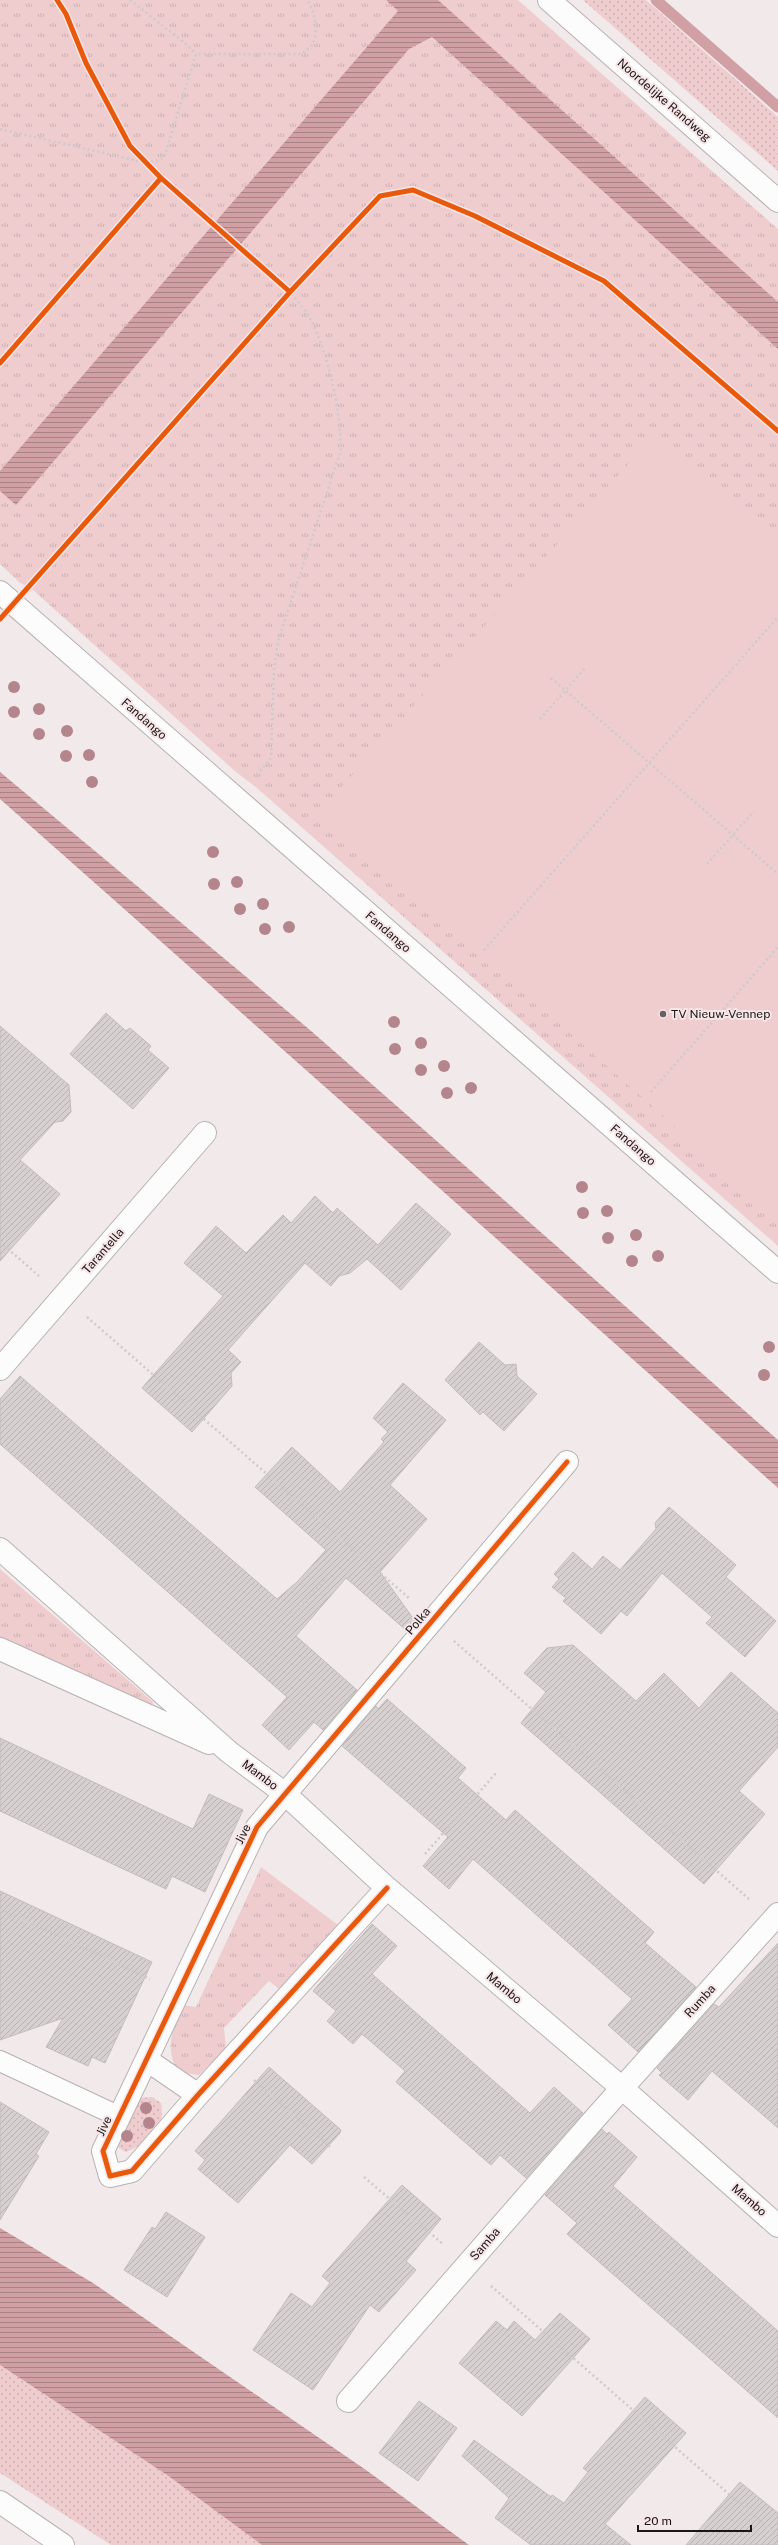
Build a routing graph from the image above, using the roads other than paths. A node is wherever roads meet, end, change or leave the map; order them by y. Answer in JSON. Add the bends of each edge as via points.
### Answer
{"nodes":[{"id":1,"x":549,"y":0,"type":"edge"},
{"id":2,"x":778,"y":201,"type":"edge"},
{"id":3,"x":0,"y":592,"type":"edge"},
{"id":4,"x":205,"y":1133,"type":"dead end"},
{"id":5,"x":778,"y":1272,"type":"edge"},
{"id":6,"x":0,"y":1369,"type":"edge"},
{"id":7,"x":567,"y":1462,"type":"dead end"},
{"id":8,"x":0,"y":1549,"type":"edge"},
{"id":9,"x":0,"y":1649,"type":"edge"},
{"id":10,"x":229,"y":1752,"type":"junction"},
{"id":11,"x":284,"y":1793,"type":"junction"},
{"id":12,"x":387,"y":1888,"type":"junction"},
{"id":13,"x":775,"y":1916,"type":"edge"},
{"id":14,"x":147,"y":2060,"type":"junction"},
{"id":15,"x":0,"y":2061,"type":"edge"},
{"id":16,"x":622,"y":2088,"type":"junction"},
{"id":17,"x":198,"y":2095,"type":"junction"},
{"id":18,"x":120,"y":2117,"type":"junction"},
{"id":19,"x":778,"y":2226,"type":"edge"},
{"id":20,"x":348,"y":2402,"type":"dead end"},
{"id":21,"x":0,"y":2502,"type":"edge"},
{"id":22,"x":63,"y":2545,"type":"edge"}],
"edges":[{"from":1,"to":2,"type":"street","name":"Noordelijke Randweg"},
{"from":3,"to":5,"type":"street","name":"Fandango"},
{"from":4,"to":6,"type":"street","name":"Tarantella"},
{"from":7,"to":11,"type":"street","name":"Polka"},
{"from":8,"to":10,"type":"street","name":"Mambo"},
{"from":9,"to":10,"type":"street","name":"Mambo"},
{"from":10,"to":11,"type":"street","name":"Mambo"},
{"from":11,"to":12,"type":"street","name":"Mambo"},
{"from":11,"to":14,"type":"street","name":"Jive","via":[[257,1827]]},
{"from":12,"to":16,"type":"street","name":"Mambo"},
{"from":12,"to":17,"type":"street","name":"Jive"},
{"from":13,"to":16,"type":"street","name":"Rumba"},
{"from":14,"to":17,"type":"street"},
{"from":14,"to":18,"type":"street","name":"Jive"},
{"from":15,"to":18,"type":"lane","name":"Jive"},
{"from":16,"to":19,"type":"street","name":"Mambo"},
{"from":16,"to":20,"type":"street","name":"Samba"},
{"from":17,"to":18,"type":"street","name":"Jive","via":[[132,2171],[110,2176],[103,2151]]},
{"from":21,"to":22,"type":"street"}]}
